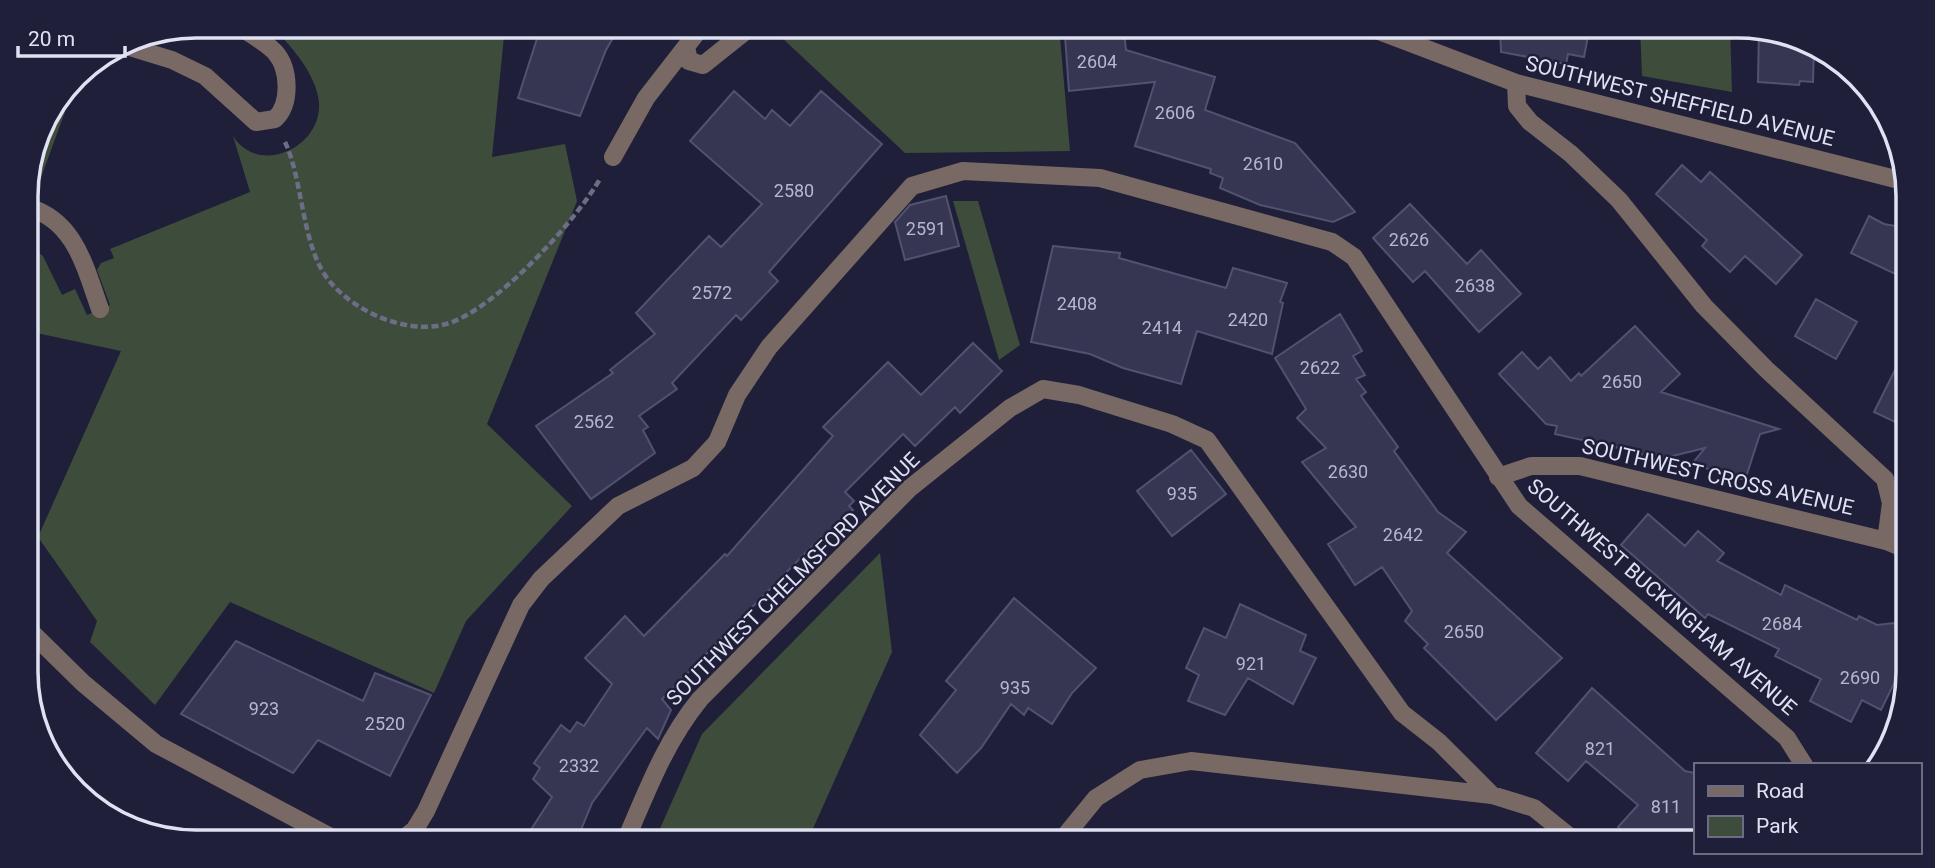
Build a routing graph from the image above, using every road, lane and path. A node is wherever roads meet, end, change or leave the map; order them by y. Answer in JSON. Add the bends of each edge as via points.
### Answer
{"nodes":[{"id":1,"x":256,"y":39,"type":"edge"},
{"id":2,"x":692,"y":39,"type":"edge"},
{"id":3,"x":736,"y":39,"type":"edge"},
{"id":4,"x":1400,"y":39,"type":"edge"},
{"id":5,"x":686,"y":47,"type":"junction"},
{"id":6,"x":139,"y":50,"type":"edge"},
{"id":7,"x":1516,"y":83,"type":"junction"},
{"id":8,"x":275,"y":119,"type":"junction"},
{"id":9,"x":613,"y":157,"type":"joint"},
{"id":10,"x":1895,"y":179,"type":"edge"},
{"id":11,"x":39,"y":213,"type":"edge"},
{"id":12,"x":100,"y":309,"type":"dead end"},
{"id":13,"x":1499,"y":477,"type":"junction"},
{"id":14,"x":1885,"y":541,"type":"junction"},
{"id":15,"x":1896,"y":545,"type":"edge"},
{"id":16,"x":38,"y":639,"type":"edge"},
{"id":17,"x":1803,"y":763,"type":"edge"},
{"id":18,"x":1492,"y":795,"type":"junction"},
{"id":19,"x":1071,"y":829,"type":"edge"},
{"id":20,"x":1556,"y":829,"type":"edge"},
{"id":21,"x":317,"y":830,"type":"edge"},
{"id":22,"x":414,"y":830,"type":"edge"},
{"id":23,"x":630,"y":830,"type":"edge"}],
"edges":[{"from":1,"to":8,"type":"street","via":[[280,59],[285,105]]},
{"from":2,"to":5,"type":"street"},
{"from":3,"to":5,"type":"street","via":[[703,65],[689,61]]},
{"from":4,"to":7,"type":"street","name":"SOUTHWEST SHEFFIELD AVENUE"},
{"from":5,"to":9,"type":"street","via":[[646,98]]},
{"from":6,"to":8,"type":"street","via":[[205,76],[257,122]]},
{"from":7,"to":10,"type":"street","name":"SOUTHWEST SHEFFIELD AVENUE"},
{"from":7,"to":14,"type":"street","via":[[1517,106],[1530,122],[1619,200],[1704,306],[1885,479],[1891,503]]},
{"from":8,"to":9,"type":"path","via":[[292,157],[314,248],[330,283],[360,307],[419,327],[444,325],[510,282],[559,236]]},
{"from":11,"to":12,"type":"street","via":[[61,224],[79,249]]},
{"from":13,"to":14,"type":"street","name":"SOUTHWEST CROSS AVENUE","via":[[1531,466],[1580,466]]},
{"from":13,"to":17,"type":"street","name":"SOUTHWEST BUCKINGHAM AVENUE","via":[[1519,506],[1787,738]]},
{"from":13,"to":22,"type":"street","name":"SOUTHWEST BUCKINGHAM AVENUE","via":[[1378,289],[1354,257],[1332,242],[1100,178],[963,171],[912,186],[769,346],[737,395],[717,442],[692,468],[618,506],[541,579],[515,617]]},
{"from":14,"to":15,"type":"street","name":"SOUTHWEST CROSS AVENUE"},
{"from":16,"to":21,"type":"street","via":[[156,744]]},
{"from":18,"to":19,"type":"street","via":[[1191,761],[1140,771],[1097,798]]},
{"from":18,"to":20,"type":"street","via":[[1534,808]]},
{"from":18,"to":23,"type":"street","name":"SOUTHWEST CHELMSFORD AVENUE","via":[[1402,713],[1207,440],[1132,411],[1043,389],[1010,408],[910,488],[701,699],[661,757]]}]}
